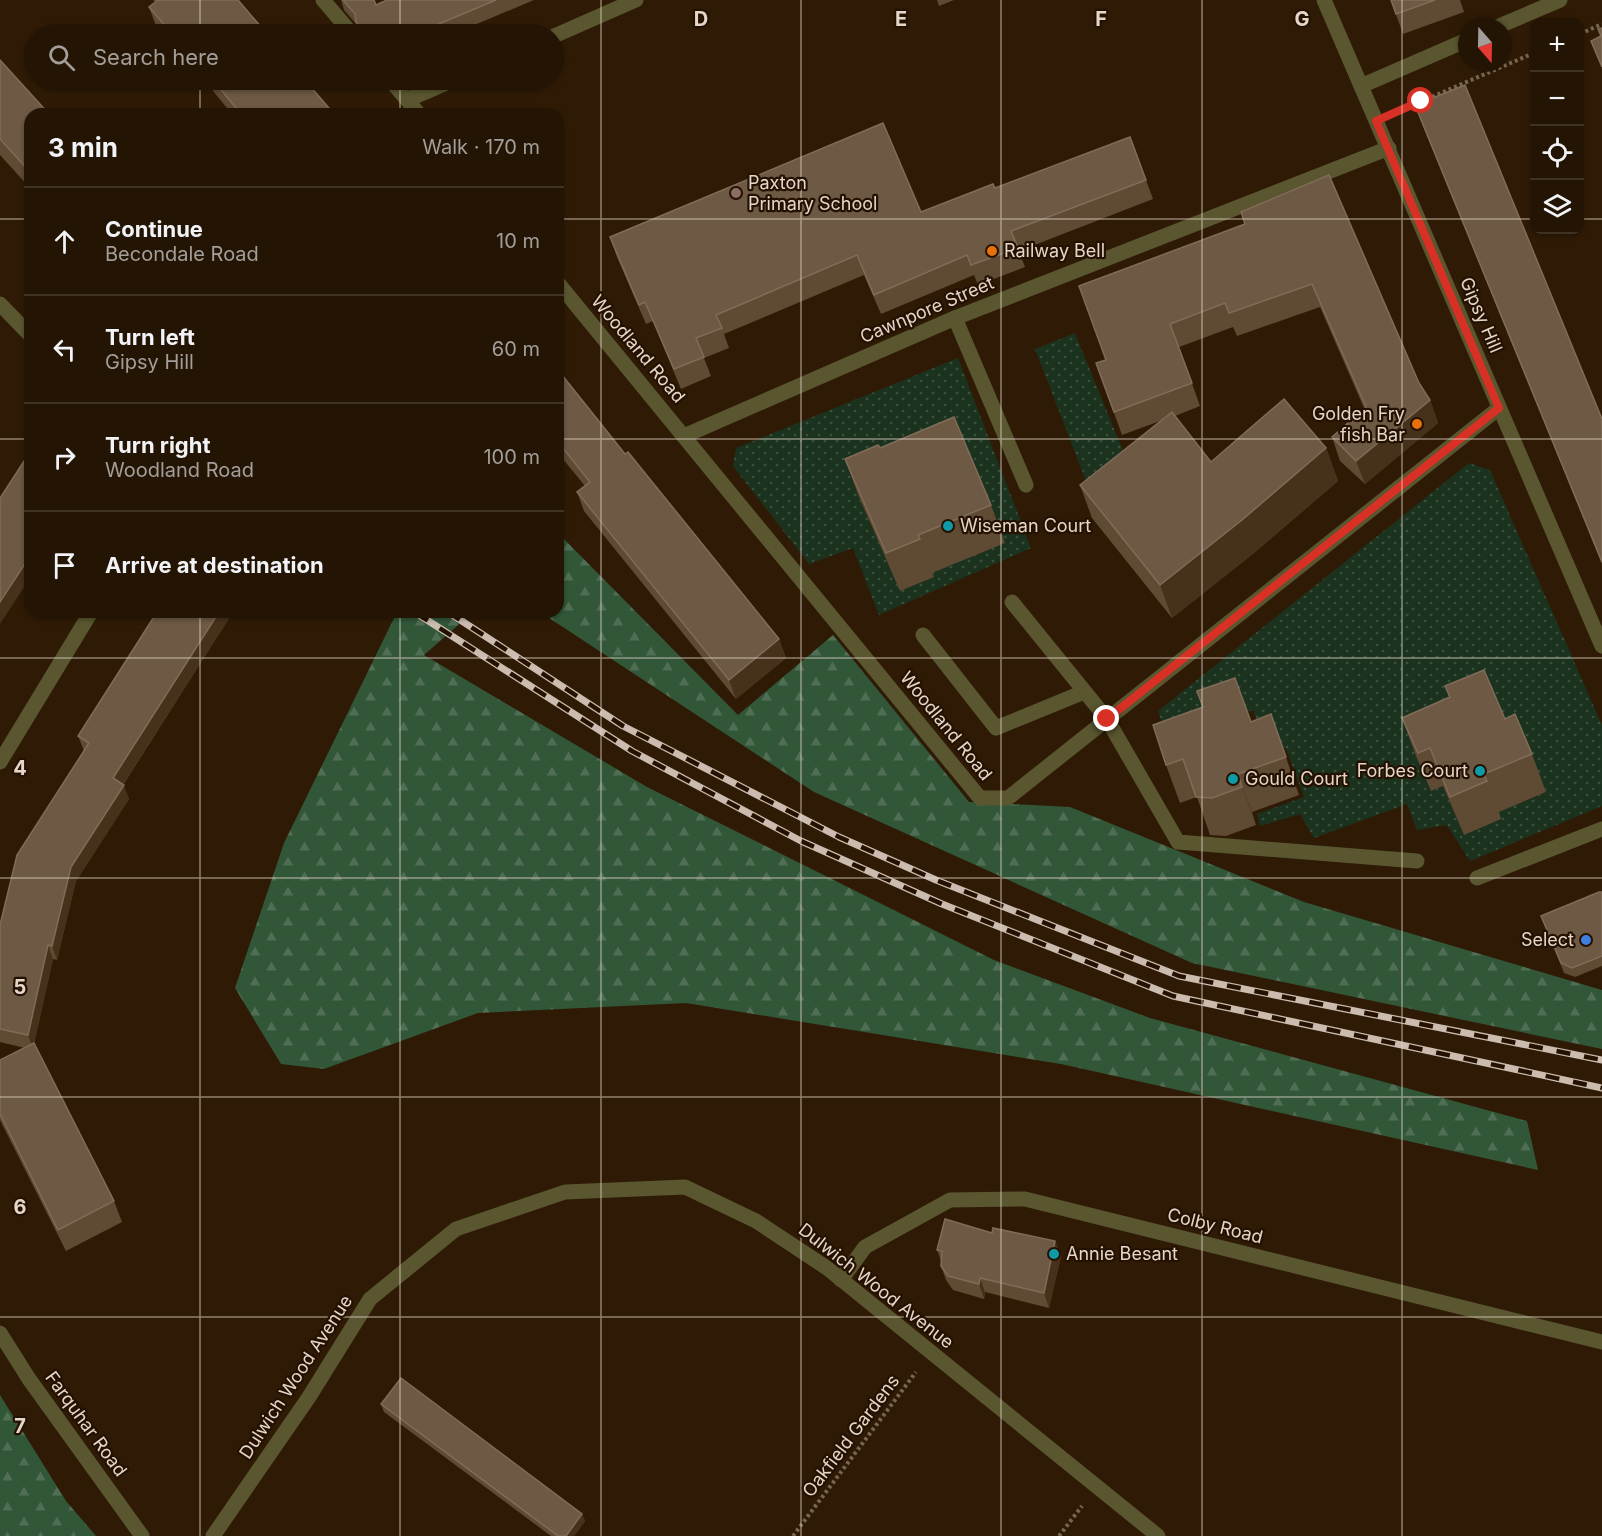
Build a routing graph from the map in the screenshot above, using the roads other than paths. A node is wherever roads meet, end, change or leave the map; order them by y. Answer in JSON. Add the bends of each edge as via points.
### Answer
{"nodes":[{"id":1,"x":323,"y":0,"type":"edge"},
{"id":2,"x":636,"y":0,"type":"edge"},
{"id":3,"x":1324,"y":0,"type":"edge"},
{"id":4,"x":1560,"y":0,"type":"edge"},
{"id":5,"x":1512,"y":21,"type":"edge"},
{"id":6,"x":343,"y":24,"type":"edge"},
{"id":7,"x":564,"y":32,"type":"edge"},
{"id":8,"x":1458,"y":44,"type":"edge"},
{"id":9,"x":1361,"y":86,"type":"junction"},
{"id":10,"x":398,"y":90,"type":"edge"},
{"id":11,"x":430,"y":90,"type":"edge"},
{"id":12,"x":407,"y":100,"type":"junction"},
{"id":13,"x":414,"y":108,"type":"edge"},
{"id":14,"x":1389,"y":148,"type":"junction"},
{"id":15,"x":564,"y":290,"type":"edge"},
{"id":16,"x":0,"y":304,"type":"edge"},
{"id":17,"x":955,"y":318,"type":"junction"},
{"id":18,"x":24,"y":329,"type":"edge"},
{"id":19,"x":1499,"y":408,"type":"junction"},
{"id":20,"x":684,"y":436,"type":"junction"},
{"id":21,"x":1026,"y":485,"type":"dead end"},
{"id":22,"x":1012,"y":602,"type":"dead end"},
{"id":23,"x":87,"y":618,"type":"edge"},
{"id":24,"x":923,"y":635,"type":"dead end"},
{"id":25,"x":1602,"y":646,"type":"edge"},
{"id":26,"x":1084,"y":692,"type":"junction"},
{"id":27,"x":1107,"y":719,"type":"junction"},
{"id":28,"x":0,"y":762,"type":"edge"},
{"id":29,"x":1602,"y":829,"type":"edge"},
{"id":30,"x":1418,"y":861,"type":"dead end"},
{"id":31,"x":1477,"y":878,"type":"dead end"},
{"id":32,"x":842,"y":1281,"type":"junction"},
{"id":33,"x":0,"y":1333,"type":"edge"},
{"id":34,"x":1602,"y":1342,"type":"edge"},
{"id":35,"x":142,"y":1536,"type":"edge"},
{"id":36,"x":213,"y":1536,"type":"edge"},
{"id":37,"x":1158,"y":1536,"type":"edge"}],
"edges":[{"from":1,"to":6,"type":"street"},
{"from":2,"to":7,"type":"street"},
{"from":3,"to":9,"type":"street","name":"Gipsy Hill"},
{"from":4,"to":5,"type":"street"},
{"from":8,"to":9,"type":"street"},
{"from":9,"to":14,"type":"street","name":"Gipsy Hill"},
{"from":10,"to":12,"type":"street"},
{"from":11,"to":12,"type":"street"},
{"from":12,"to":13,"type":"street"},
{"from":14,"to":17,"type":"street","name":"Cawnpore Street"},
{"from":14,"to":19,"type":"street","name":"Gipsy Hill"},
{"from":15,"to":20,"type":"street","name":"Woodland Road"},
{"from":16,"to":18,"type":"street"},
{"from":17,"to":20,"type":"street","name":"Cawnpore Street"},
{"from":17,"to":21,"type":"street"},
{"from":19,"to":25,"type":"street","name":"Gipsy Hill"},
{"from":19,"to":27,"type":"street","name":"Woodland Road"},
{"from":20,"to":27,"type":"street","name":"Woodland Road","via":[[980,798],[1008,798]]},
{"from":22,"to":26,"type":"street"},
{"from":23,"to":28,"type":"street"},
{"from":24,"to":26,"type":"street","via":[[996,728]]},
{"from":26,"to":27,"type":"street"},
{"from":27,"to":30,"type":"street","via":[[1178,842]]},
{"from":29,"to":31,"type":"street"},
{"from":32,"to":34,"type":"street","name":"Colby Road","via":[[865,1247],[950,1200],[1025,1199]]},
{"from":32,"to":36,"type":"street","name":"Dulwich Wood Avenue","via":[[756,1221],[685,1188],[565,1192],[456,1229],[370,1299],[309,1397]]},
{"from":32,"to":37,"type":"street","name":"Dulwich Wood Avenue"},
{"from":33,"to":35,"type":"street","name":"Farquhar Road"}]}
